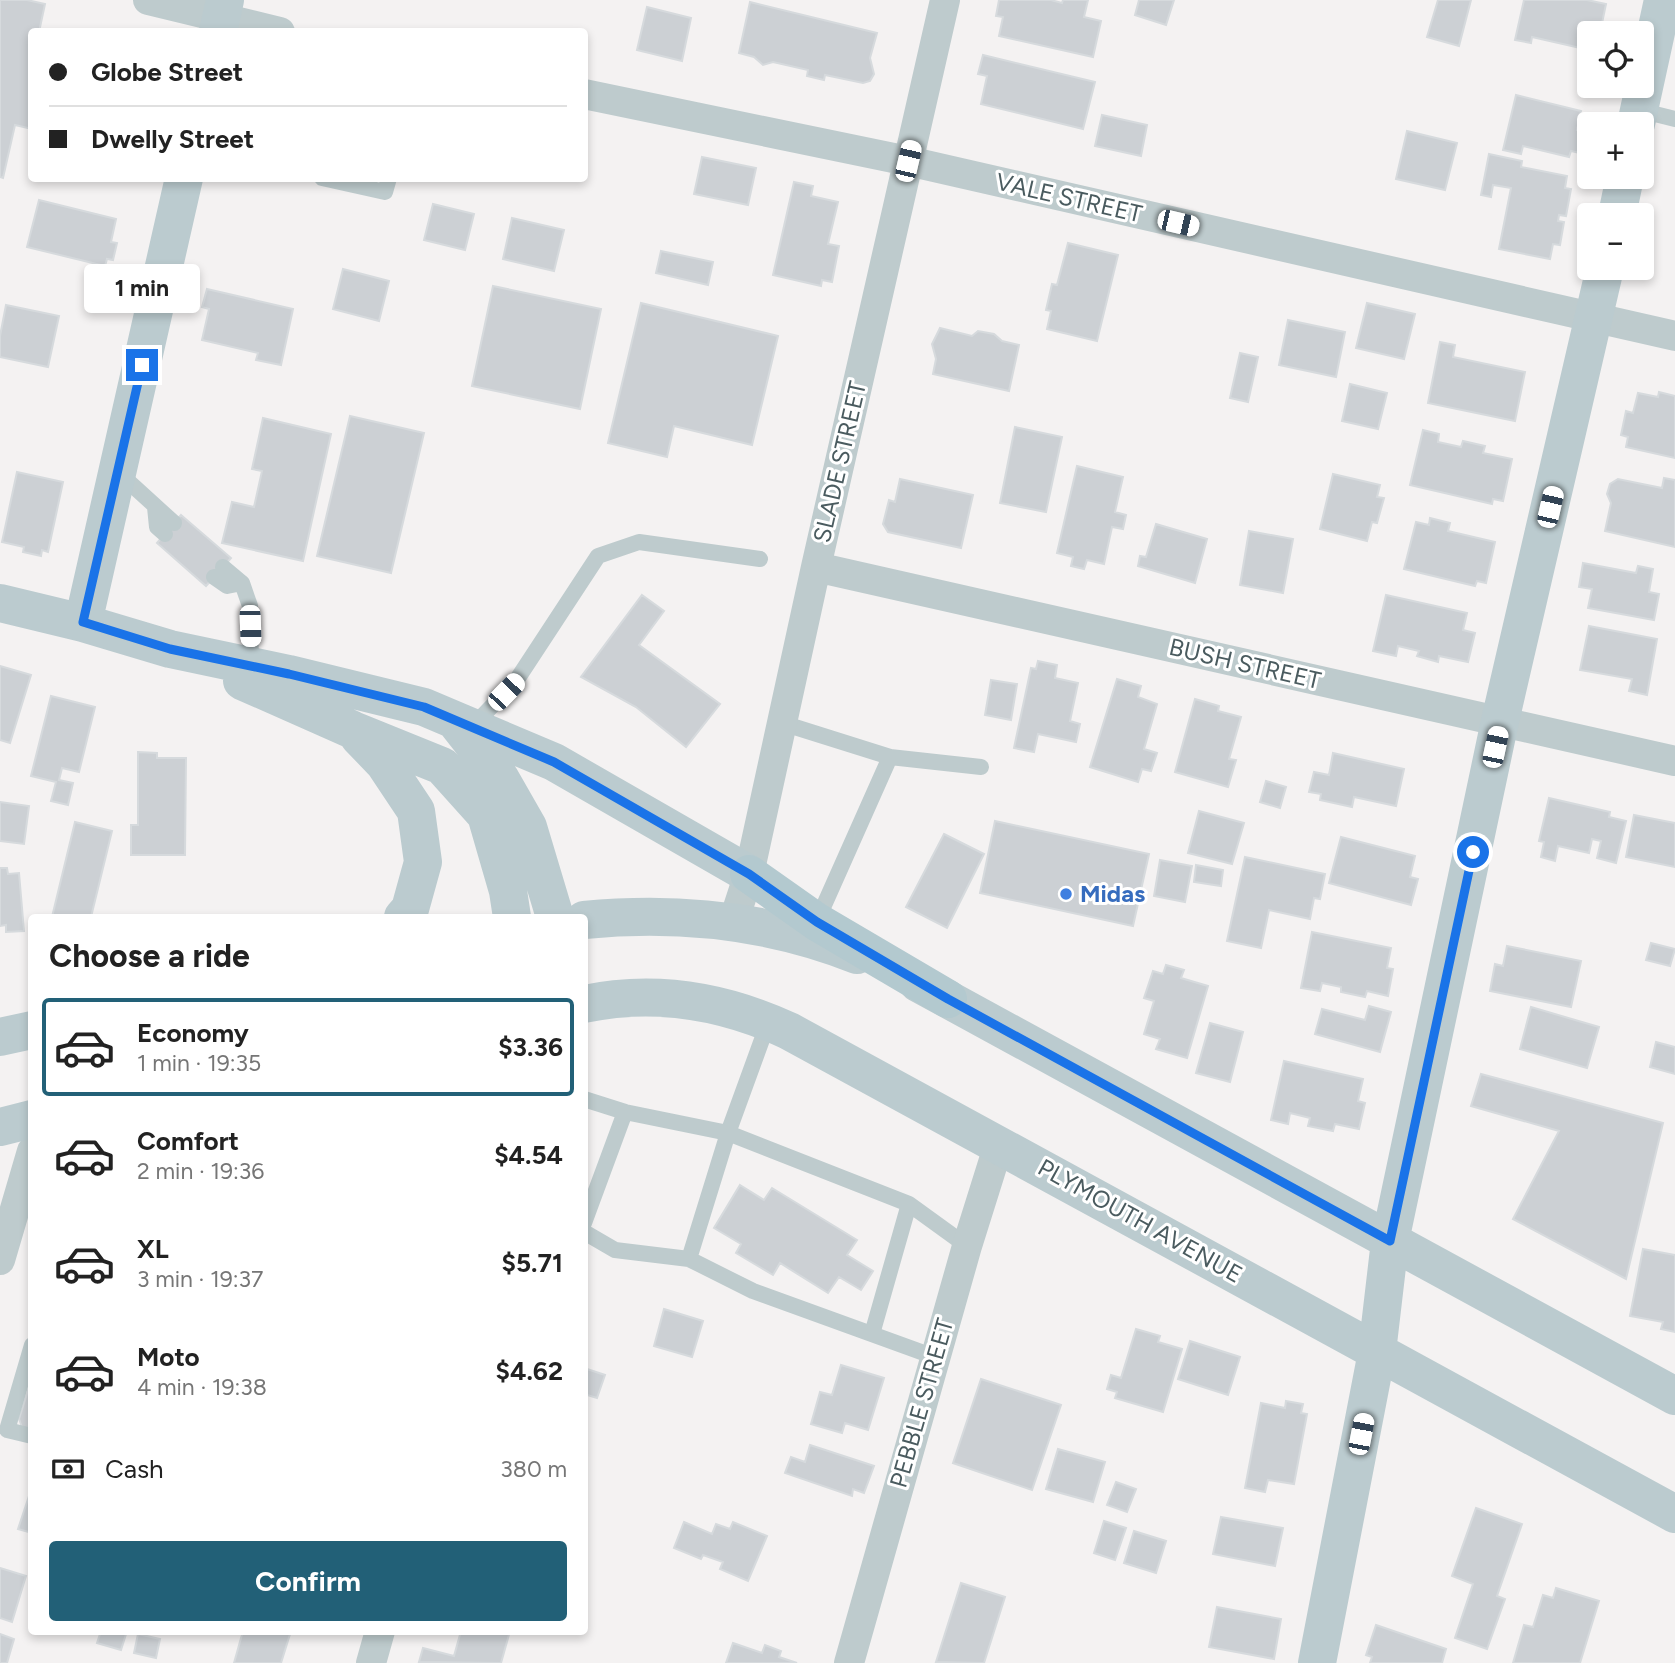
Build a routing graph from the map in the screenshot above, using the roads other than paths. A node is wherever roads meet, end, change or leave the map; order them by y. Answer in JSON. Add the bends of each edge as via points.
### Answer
{"nodes":[{"id":1,"x":148,"y":0,"type":"edge"},
{"id":2,"x":944,"y":0,"type":"edge"},
{"id":3,"x":1663,"y":0,"type":"edge"},
{"id":4,"x":221,"y":16,"type":"edge"},
{"id":5,"x":265,"y":28,"type":"edge"},
{"id":6,"x":588,"y":95,"type":"edge"},
{"id":7,"x":1651,"y":112,"type":"edge"},
{"id":8,"x":908,"y":161,"type":"junction"},
{"id":9,"x":183,"y":182,"type":"edge"},
{"id":10,"x":340,"y":182,"type":"edge"},
{"id":11,"x":388,"y":182,"type":"edge"},
{"id":12,"x":1602,"y":280,"type":"edge"},
{"id":13,"x":1594,"y":319,"type":"junction"},
{"id":14,"x":1675,"y":336,"type":"edge"},
{"id":15,"x":117,"y":472,"type":"junction"},
{"id":16,"x":169,"y":528,"type":"dead end"},
{"id":17,"x":760,"y":559,"type":"dead end"},
{"id":18,"x":816,"y":567,"type":"junction"},
{"id":19,"x":218,"y":572,"type":"dead end"},
{"id":20,"x":0,"y":603,"type":"edge"},
{"id":21,"x":83,"y":622,"type":"junction"},
{"id":22,"x":170,"y":649,"type":"junction"},
{"id":23,"x":251,"y":666,"type":"junction"},
{"id":24,"x":1500,"y":721,"type":"junction"},
{"id":25,"x":463,"y":723,"type":"junction"},
{"id":26,"x":782,"y":723,"type":"junction"},
{"id":27,"x":353,"y":730,"type":"junction"},
{"id":28,"x":890,"y":757,"type":"junction"},
{"id":29,"x":1675,"y":761,"type":"edge"},
{"id":30,"x":981,"y":766,"type":"dead end"},
{"id":31,"x":749,"y":874,"type":"junction"},
{"id":32,"x":405,"y":914,"type":"edge"},
{"id":33,"x":512,"y":914,"type":"edge"},
{"id":34,"x":554,"y":914,"type":"edge"},
{"id":35,"x":588,"y":920,"type":"edge"},
{"id":36,"x":817,"y":922,"type":"junction"},
{"id":37,"x":733,"y":923,"type":"junction"},
{"id":38,"x":948,"y":999,"type":"junction"},
{"id":39,"x":588,"y":1003,"type":"edge"},
{"id":40,"x":769,"y":1021,"type":"junction"},
{"id":41,"x":28,"y":1031,"type":"edge"},
{"id":42,"x":0,"y":1037,"type":"edge"},
{"id":43,"x":588,"y":1100,"type":"edge"},
{"id":44,"x":625,"y":1112,"type":"junction"},
{"id":45,"x":28,"y":1120,"type":"edge"},
{"id":46,"x":0,"y":1127,"type":"edge"},
{"id":47,"x":728,"y":1133,"type":"junction"},
{"id":48,"x":999,"y":1144,"type":"junction"},
{"id":49,"x":28,"y":1165,"type":"edge"},
{"id":50,"x":909,"y":1203,"type":"junction"},
{"id":51,"x":588,"y":1212,"type":"edge"},
{"id":52,"x":588,"y":1234,"type":"edge"},
{"id":53,"x":1390,"y":1241,"type":"junction"},
{"id":54,"x":967,"y":1246,"type":"junction"},
{"id":55,"x":689,"y":1259,"type":"junction"},
{"id":56,"x":0,"y":1260,"type":"edge"},
{"id":57,"x":872,"y":1334,"type":"junction"},
{"id":58,"x":1377,"y":1352,"type":"junction"},
{"id":59,"x":28,"y":1357,"type":"edge"},
{"id":60,"x":935,"y":1357,"type":"junction"},
{"id":61,"x":1675,"y":1396,"type":"edge"},
{"id":62,"x":3,"y":1429,"type":"edge"},
{"id":63,"x":28,"y":1435,"type":"edge"},
{"id":64,"x":1675,"y":1514,"type":"edge"},
{"id":65,"x":379,"y":1635,"type":"edge"},
{"id":66,"x":371,"y":1663,"type":"edge"},
{"id":67,"x":849,"y":1663,"type":"edge"},
{"id":68,"x":1317,"y":1663,"type":"edge"}],
"edges":[{"from":1,"to":4,"type":"street"},
{"from":2,"to":8,"type":"street","name":"SLADE STREET"},
{"from":3,"to":7,"type":"main road"},
{"from":4,"to":5,"type":"street"},
{"from":6,"to":8,"type":"street","name":"VALE STREET"},
{"from":8,"to":13,"type":"street","name":"VALE STREET"},
{"from":8,"to":18,"type":"street","name":"SLADE STREET"},
{"from":9,"to":15,"type":"main road"},
{"from":10,"to":11,"type":"lane","via":[[386,192]]},
{"from":12,"to":13,"type":"main road"},
{"from":13,"to":14,"type":"street","name":"VALE STREET"},
{"from":13,"to":24,"type":"main road"},
{"from":15,"to":16,"type":"lane","via":[[155,507]]},
{"from":15,"to":21,"type":"main road"},
{"from":17,"to":25,"type":"lane","via":[[639,542],[598,556],[516,681]]},
{"from":18,"to":24,"type":"street","name":"BUSH STREET"},
{"from":18,"to":26,"type":"street","name":"SLADE STREET"},
{"from":19,"to":23,"type":"lane","via":[[242,583],[250,606]]},
{"from":20,"to":21,"type":"main road"},
{"from":21,"to":22,"type":"main road"},
{"from":22,"to":23,"type":"main road"},
{"from":22,"to":27,"type":"main road"},
{"from":23,"to":25,"type":"main road","via":[[424,707]]},
{"from":24,"to":29,"type":"street","name":"BUSH STREET"},
{"from":24,"to":53,"type":"main road"},
{"from":25,"to":31,"type":"main road","via":[[554,762]]},
{"from":25,"to":34,"type":"main road","via":[[528,827]]},
{"from":26,"to":28,"type":"lane"},
{"from":26,"to":31,"type":"street","name":"SLADE STREET"},
{"from":27,"to":32,"type":"main road","via":[[384,763],[416,811],[424,862]]},
{"from":27,"to":33,"type":"main road","via":[[442,766],[486,816]]},
{"from":28,"to":30,"type":"lane"},
{"from":28,"to":36,"type":"lane"},
{"from":31,"to":36,"type":"main road"},
{"from":31,"to":37,"type":"street","name":"SLADE STREET"},
{"from":35,"to":37,"type":"main road","via":[[675,917]]},
{"from":36,"to":38,"type":"main road"},
{"from":37,"to":38,"type":"main road","via":[[841,949]]},
{"from":38,"to":53,"type":"main road"},
{"from":39,"to":40,"type":"main road","name":"PLYMOUTH AVENUE","via":[[628,997],[677,998]]},
{"from":40,"to":47,"type":"lane"},
{"from":40,"to":48,"type":"main road","name":"PLYMOUTH AVENUE"},
{"from":41,"to":42,"type":"main road"},
{"from":43,"to":44,"type":"lane"},
{"from":44,"to":47,"type":"lane"},
{"from":44,"to":51,"type":"lane"},
{"from":45,"to":46,"type":"main road"},
{"from":47,"to":50,"type":"lane"},
{"from":47,"to":55,"type":"lane"},
{"from":48,"to":54,"type":"street","name":"PEBBLE STREET"},
{"from":48,"to":58,"type":"main road","name":"PLYMOUTH AVENUE"},
{"from":49,"to":56,"type":"street"},
{"from":50,"to":54,"type":"lane"},
{"from":50,"to":57,"type":"lane"},
{"from":52,"to":55,"type":"lane","via":[[615,1250]]},
{"from":53,"to":58,"type":"main road"},
{"from":53,"to":61,"type":"main road"},
{"from":54,"to":60,"type":"street","name":"PEBBLE STREET"},
{"from":55,"to":57,"type":"lane","via":[[753,1291]]},
{"from":57,"to":60,"type":"lane"},
{"from":58,"to":64,"type":"main road","name":"PLYMOUTH AVENUE"},
{"from":58,"to":68,"type":"main road"},
{"from":59,"to":62,"type":"lane"},
{"from":60,"to":67,"type":"street","name":"PEBBLE STREET"},
{"from":62,"to":63,"type":"lane"},
{"from":65,"to":66,"type":"street"}]}
